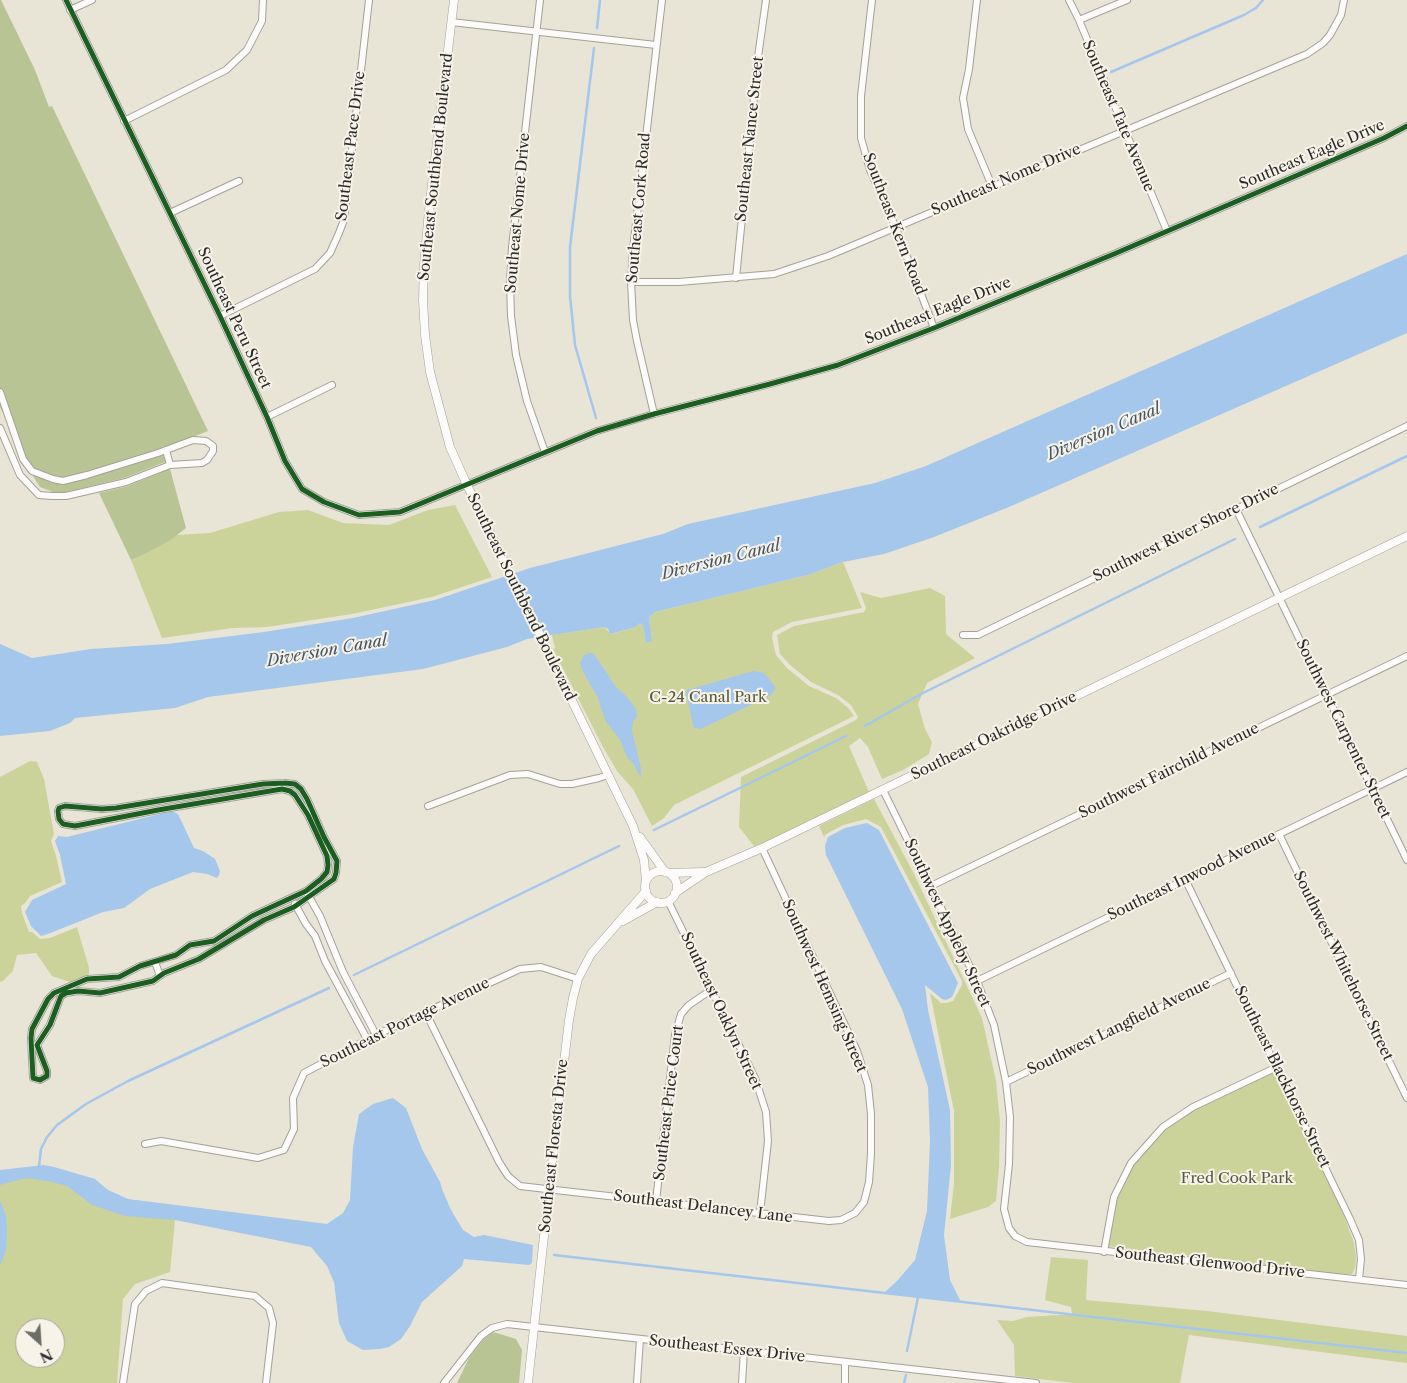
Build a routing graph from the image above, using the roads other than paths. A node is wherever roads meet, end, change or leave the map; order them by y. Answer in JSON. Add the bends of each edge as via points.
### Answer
{"nodes":[{"id":1,"x":66,"y":0,"type":"edge"},
{"id":2,"x":92,"y":0,"type":"edge"},
{"id":3,"x":263,"y":0,"type":"edge"},
{"id":4,"x":369,"y":0,"type":"edge"},
{"id":5,"x":454,"y":0,"type":"edge"},
{"id":6,"x":540,"y":0,"type":"edge"},
{"id":7,"x":662,"y":0,"type":"edge"},
{"id":8,"x":766,"y":0,"type":"edge"},
{"id":9,"x":872,"y":0,"type":"edge"},
{"id":10,"x":977,"y":0,"type":"edge"},
{"id":11,"x":1068,"y":0,"type":"edge"},
{"id":12,"x":1126,"y":0,"type":"edge"},
{"id":13,"x":1344,"y":0,"type":"edge"},
{"id":14,"x":70,"y":10,"type":"junction"},
{"id":15,"x":1079,"y":20,"type":"junction"},
{"id":16,"x":451,"y":22,"type":"junction"},
{"id":17,"x":536,"y":32,"type":"junction"},
{"id":18,"x":656,"y":45,"type":"junction"},
{"id":19,"x":124,"y":120,"type":"junction"},
{"id":20,"x":1407,"y":126,"type":"edge"},
{"id":21,"x":1124,"y":131,"type":"junction"},
{"id":22,"x":239,"y":181,"type":"dead end"},
{"id":23,"x":992,"y":186,"type":"junction"},
{"id":24,"x":170,"y":213,"type":"junction"},
{"id":25,"x":896,"y":228,"type":"junction"},
{"id":26,"x":1167,"y":232,"type":"junction"},
{"id":27,"x":736,"y":278,"type":"junction"},
{"id":28,"x":631,"y":282,"type":"junction"},
{"id":29,"x":220,"y":316,"type":"junction"},
{"id":30,"x":934,"y":328,"type":"junction"},
{"id":31,"x":332,"y":385,"type":"dead end"},
{"id":32,"x":0,"y":392,"type":"edge"},
{"id":33,"x":654,"y":414,"type":"junction"},
{"id":34,"x":267,"y":418,"type":"junction"},
{"id":35,"x":1407,"y":426,"type":"edge"},
{"id":36,"x":0,"y":428,"type":"edge"},
{"id":37,"x":166,"y":450,"type":"junction"},
{"id":38,"x":545,"y":452,"type":"junction"},
{"id":39,"x":170,"y":465,"type":"junction"},
{"id":40,"x":32,"y":471,"type":"junction"},
{"id":41,"x":23,"y":479,"type":"junction"},
{"id":42,"x":467,"y":485,"type":"junction"},
{"id":43,"x":1236,"y":508,"type":"junction"},
{"id":44,"x":1407,"y":536,"type":"edge"},
{"id":45,"x":1280,"y":598,"type":"junction"},
{"id":46,"x":963,"y":635,"type":"dead end"},
{"id":47,"x":1407,"y":656,"type":"edge"},
{"id":48,"x":1327,"y":694,"type":"junction"},
{"id":49,"x":1407,"y":772,"type":"edge"},
{"id":50,"x":608,"y":775,"type":"junction"},
{"id":51,"x":284,"y":786,"type":"junction"},
{"id":52,"x":1372,"y":789,"type":"junction"},
{"id":53,"x":883,"y":790,"type":"junction"},
{"id":54,"x":196,"y":795,"type":"junction"},
{"id":55,"x":197,"y":804,"type":"junction"},
{"id":56,"x":130,"y":806,"type":"junction"},
{"id":57,"x":428,"y":806,"type":"dead end"},
{"id":58,"x":130,"y":815,"type":"junction"},
{"id":59,"x":317,"y":827,"type":"junction"},
{"id":60,"x":634,"y":830,"type":"junction"},
{"id":61,"x":1279,"y":834,"type":"junction"},
{"id":62,"x":762,"y":848,"type":"junction"},
{"id":63,"x":1407,"y":860,"type":"edge"},
{"id":64,"x":706,"y":872,"type":"junction"},
{"id":65,"x":667,"y":873,"type":"junction"},
{"id":66,"x":1185,"y":879,"type":"junction"},
{"id":67,"x":646,"y":881,"type":"junction"},
{"id":68,"x":930,"y":886,"type":"junction"},
{"id":69,"x":646,"y":891,"type":"junction"},
{"id":70,"x":675,"y":893,"type":"junction"},
{"id":71,"x":307,"y":894,"type":"junction"},
{"id":72,"x":293,"y":898,"type":"junction"},
{"id":73,"x":668,"y":901,"type":"junction"},
{"id":74,"x":657,"y":902,"type":"junction"},
{"id":75,"x":296,"y":906,"type":"junction"},
{"id":76,"x":619,"y":923,"type":"junction"},
{"id":77,"x":222,"y":940,"type":"junction"},
{"id":78,"x":155,"y":962,"type":"junction"},
{"id":79,"x":1231,"y":973,"type":"junction"},
{"id":80,"x":160,"y":976,"type":"junction"},
{"id":81,"x":578,"y":979,"type":"junction"},
{"id":82,"x":977,"y":980,"type":"junction"},
{"id":83,"x":711,"y":990,"type":"junction"},
{"id":84,"x":65,"y":991,"type":"junction"},
{"id":85,"x":359,"y":1003,"type":"junction"},
{"id":86,"x":350,"y":1007,"type":"junction"},
{"id":87,"x":426,"y":1013,"type":"junction"},
{"id":88,"x":376,"y":1035,"type":"junction"},
{"id":89,"x":368,"y":1039,"type":"junction"},
{"id":90,"x":1277,"y":1067,"type":"junction"},
{"id":91,"x":1006,"y":1082,"type":"junction"},
{"id":92,"x":1407,"y":1098,"type":"edge"},
{"id":93,"x":145,"y":1144,"type":"dead end"},
{"id":94,"x":549,"y":1190,"type":"junction"},
{"id":95,"x":656,"y":1201,"type":"junction"},
{"id":96,"x":760,"y":1213,"type":"junction"},
{"id":97,"x":855,"y":1213,"type":"joint"},
{"id":98,"x":1015,"y":1236,"type":"joint"},
{"id":99,"x":1104,"y":1252,"type":"junction"},
{"id":100,"x":1359,"y":1279,"type":"junction"},
{"id":101,"x":1407,"y":1285,"type":"edge"},
{"id":102,"x":533,"y":1327,"type":"junction"},
{"id":103,"x":640,"y":1339,"type":"junction"},
{"id":104,"x":744,"y":1350,"type":"junction"},
{"id":105,"x":845,"y":1362,"type":"junction"},
{"id":106,"x":967,"y":1375,"type":"junction"},
{"id":107,"x":123,"y":1383,"type":"edge"},
{"id":108,"x":266,"y":1383,"type":"edge"},
{"id":109,"x":444,"y":1383,"type":"edge"},
{"id":110,"x":528,"y":1383,"type":"edge"},
{"id":111,"x":637,"y":1383,"type":"edge"},
{"id":112,"x":742,"y":1383,"type":"edge"},
{"id":113,"x":845,"y":1383,"type":"edge"},
{"id":114,"x":967,"y":1383,"type":"edge"},
{"id":115,"x":1036,"y":1383,"type":"edge"}],
"edges":[{"from":1,"to":14,"type":"street","name":"Southeast Peru Street"},
{"from":2,"to":14,"type":"street"},
{"from":3,"to":19,"type":"street","via":[[262,21],[246,50],[226,70]]},
{"from":4,"to":29,"type":"street","name":"Southeast Pace Drive","via":[[344,220],[330,253],[315,268]]},
{"from":5,"to":16,"type":"street","name":"Southeast Southbend Boulevard"},
{"from":6,"to":17,"type":"street","name":"Southeast Nome Drive"},
{"from":7,"to":18,"type":"street","name":"Southeast Cork Road"},
{"from":8,"to":27,"type":"street","name":"Southeast Nance Street"},
{"from":9,"to":25,"type":"street","name":"Southeast Kern Road","via":[[861,96],[861,138],[870,170]]},
{"from":10,"to":23,"type":"street","via":[[963,98],[968,129]]},
{"from":11,"to":15,"type":"street","name":"Southeast Tate Avenue"},
{"from":12,"to":15,"type":"street"},
{"from":13,"to":21,"type":"street","name":"Southeast Nome Drive","via":[[1330,35],[1307,54]]},
{"from":14,"to":19,"type":"street","name":"Southeast Peru Street"},
{"from":15,"to":21,"type":"street","name":"Southeast Tate Avenue"},
{"from":16,"to":17,"type":"street"},
{"from":16,"to":42,"type":"street","name":"Southeast Southbend Boulevard","via":[[429,210],[423,300],[430,372],[450,447]]},
{"from":17,"to":18,"type":"street"},
{"from":17,"to":38,"type":"street","name":"Southeast Nome Drive","via":[[510,282],[516,355],[527,401]]},
{"from":18,"to":28,"type":"street","name":"Southeast Cork Road"},
{"from":19,"to":24,"type":"street","name":"Southeast Peru Street"},
{"from":20,"to":26,"type":"street","name":"Southeast Eagle Drive"},
{"from":21,"to":23,"type":"street","name":"Southeast Nome Drive"},
{"from":21,"to":26,"type":"street","name":"Southeast Tate Avenue"},
{"from":22,"to":24,"type":"street"},
{"from":23,"to":25,"type":"street","name":"Southeast Nome Drive"},
{"from":24,"to":29,"type":"street","name":"Southeast Peru Street"},
{"from":25,"to":27,"type":"street","name":"Southeast Nome Drive","via":[[774,274]]},
{"from":25,"to":30,"type":"street","name":"Southeast Kern Road"},
{"from":26,"to":30,"type":"street","name":"Southeast Eagle Drive"},
{"from":27,"to":28,"type":"street","name":"Southeast Nome Drive"},
{"from":28,"to":33,"type":"street","name":"Southeast Cork Road","via":[[636,334]]},
{"from":29,"to":34,"type":"street","name":"Southeast Peru Street"},
{"from":30,"to":33,"type":"street","name":"Southeast Eagle Drive","via":[[838,364]]},
{"from":31,"to":34,"type":"street"},
{"from":32,"to":40,"type":"street","via":[[23,459]]},
{"from":33,"to":38,"type":"street","name":"Southeast Eagle Drive","via":[[597,431]]},
{"from":34,"to":42,"type":"street","name":"Southeast Peru Street","via":[[285,461],[302,489],[324,502],[359,515],[400,512]]},
{"from":35,"to":43,"type":"street","name":"Southwest River Shore Drive"},
{"from":36,"to":41,"type":"street"},
{"from":37,"to":39,"type":"street"},
{"from":37,"to":39,"type":"street","via":[[193,440],[206,441],[212,446],[211,456],[202,463]]},
{"from":37,"to":40,"type":"street","via":[[63,481]]},
{"from":38,"to":42,"type":"street","name":"Southeast Eagle Drive"},
{"from":39,"to":41,"type":"street","via":[[126,482],[66,496],[39,495]]},
{"from":40,"to":41,"type":"street"},
{"from":42,"to":50,"type":"street","name":"Southeast Southbend Boulevard"},
{"from":43,"to":45,"type":"street","name":"Southwest Carpenter Street"},
{"from":43,"to":46,"type":"street","name":"Southwest River Shore Drive","via":[[978,635]]},
{"from":44,"to":45,"type":"street","name":"Southeast Oakridge Drive"},
{"from":45,"to":48,"type":"street","name":"Southwest Carpenter Street"},
{"from":45,"to":53,"type":"street","name":"Southeast Oakridge Drive"},
{"from":47,"to":48,"type":"street","name":"Southwest Fairchild Avenue"},
{"from":48,"to":52,"type":"street","name":"Southwest Carpenter Street"},
{"from":48,"to":68,"type":"street","name":"Southwest Fairchild Avenue"},
{"from":49,"to":52,"type":"street","name":"Southeast Inwood Avenue"},
{"from":50,"to":57,"type":"street","via":[[560,784],[528,774],[510,775]]},
{"from":50,"to":60,"type":"street","name":"Southeast Southbend Boulevard"},
{"from":51,"to":54,"type":"street","via":[[263,784]]},
{"from":51,"to":55,"type":"street"},
{"from":51,"to":59,"type":"street","via":[[294,784],[301,789]]},
{"from":52,"to":61,"type":"street","name":"Southeast Inwood Avenue"},
{"from":52,"to":63,"type":"street","name":"Southwest Carpenter Street"},
{"from":53,"to":62,"type":"street","name":"Southeast Oakridge Drive"},
{"from":53,"to":68,"type":"street","name":"Southwest Appleby Street"},
{"from":54,"to":55,"type":"street"},
{"from":54,"to":56,"type":"street"},
{"from":55,"to":58,"type":"street"},
{"from":56,"to":58,"type":"street"},
{"from":56,"to":58,"type":"street","via":[[102,809],[65,806],[59,808],[58,817],[63,824],[75,826]]},
{"from":59,"to":71,"type":"street","via":[[327,872]]},
{"from":59,"to":71,"type":"street","via":[[336,861],[336,873],[334,879]]},
{"from":60,"to":65,"type":"street","name":"Southeast Southbend Boulevard"},
{"from":60,"to":67,"type":"street","name":"Southeast Southbend Boulevard","via":[[644,860]]},
{"from":61,"to":66,"type":"street","name":"Southeast Inwood Avenue"},
{"from":61,"to":92,"type":"street","name":"Southwest Whitehorse Street"},
{"from":62,"to":64,"type":"street","name":"Southeast Oakridge Drive"},
{"from":62,"to":97,"type":"street","name":"Southwest Hemsing Street","via":[[857,1051],[868,1085],[871,1114],[869,1182],[864,1202]]},
{"from":64,"to":65,"type":"street","name":"Southeast Oakridge Drive"},
{"from":64,"to":70,"type":"street","name":"Southeast Oakridge Drive"},
{"from":65,"to":67,"type":"street","via":[[652,874]]},
{"from":65,"to":70,"type":"street","via":[[676,884]]},
{"from":66,"to":79,"type":"street","name":"Southeast Blackhorse Street"},
{"from":66,"to":82,"type":"street","name":"Southeast Inwood Avenue"},
{"from":67,"to":69,"type":"street"},
{"from":68,"to":82,"type":"street","name":"Southwest Appleby Street"},
{"from":69,"to":74,"type":"street"},
{"from":69,"to":76,"type":"street","name":"Southeast Floresta Drive"},
{"from":70,"to":73,"type":"street"},
{"from":71,"to":72,"type":"street"},
{"from":71,"to":75,"type":"street"},
{"from":71,"to":85,"type":"street"},
{"from":72,"to":75,"type":"street"},
{"from":72,"to":77,"type":"street","via":[[252,916]]},
{"from":73,"to":74,"type":"street"},
{"from":73,"to":83,"type":"street","name":"Southeast Oaklyn Street"},
{"from":74,"to":76,"type":"street","name":"Southeast Floresta Drive"},
{"from":75,"to":77,"type":"street"},
{"from":75,"to":86,"type":"street","via":[[315,936]]},
{"from":76,"to":81,"type":"street","name":"Southeast Floresta Drive","via":[[591,954]]},
{"from":77,"to":78,"type":"street","via":[[190,945],[176,955]]},
{"from":77,"to":80,"type":"street","via":[[199,959]]},
{"from":78,"to":80,"type":"street"},
{"from":78,"to":84,"type":"street","via":[[119,977],[87,979]]},
{"from":79,"to":90,"type":"street","name":"Southeast Blackhorse Street"},
{"from":79,"to":91,"type":"street","name":"Southwest Langfield Avenue"},
{"from":80,"to":84,"type":"street","via":[[100,994]]},
{"from":81,"to":87,"type":"street","name":"Southeast Portage Avenue","via":[[541,968],[520,969]]},
{"from":81,"to":94,"type":"street","name":"Southeast Floresta Drive","via":[[569,1020]]},
{"from":82,"to":91,"type":"street","name":"Southwest Appleby Street","via":[[994,1025]]},
{"from":83,"to":95,"type":"street","name":"Southeast Price Court","via":[[681,1014],[675,1036]]},
{"from":83,"to":96,"type":"street","name":"Southeast Oaklyn Street","via":[[755,1078],[766,1112],[768,1140]]},
{"from":84,"to":84,"type":"street","via":[[54,993],[42,1009],[32,1029],[34,1048],[50,1025],[60,996]]},
{"from":85,"to":86,"type":"street"},
{"from":85,"to":88,"type":"street"},
{"from":86,"to":89,"type":"street"},
{"from":87,"to":88,"type":"street","name":"Southeast Portage Avenue"},
{"from":87,"to":94,"type":"street","name":"Southeast Delancey Lane","via":[[508,1176],[520,1186]]},
{"from":88,"to":89,"type":"street","name":"Southeast Portage Avenue"},
{"from":89,"to":93,"type":"street","name":"Southeast Portage Avenue","via":[[304,1072],[293,1098],[294,1128],[284,1150],[258,1158],[161,1141]]},
{"from":90,"to":99,"type":"street","via":[[1193,1107],[1163,1127],[1131,1164],[1114,1197]]},
{"from":90,"to":100,"type":"street","name":"Southeast Blackhorse Street","via":[[1359,1240]]},
{"from":91,"to":98,"type":"street","name":"Southwest Appleby Street","via":[[1010,1140],[1004,1209],[1009,1228]]},
{"from":94,"to":95,"type":"street","name":"Southeast Delancey Lane"},
{"from":94,"to":102,"type":"street","name":"Southeast Floresta Drive"},
{"from":95,"to":96,"type":"street","name":"Southeast Delancey Lane"},
{"from":96,"to":97,"type":"street","name":"Southeast Delancey Lane","via":[[829,1221],[841,1220]]},
{"from":98,"to":99,"type":"street","name":"Southeast Glenwood Drive","via":[[1027,1242]]},
{"from":99,"to":100,"type":"street","name":"Southeast Glenwood Drive"},
{"from":100,"to":101,"type":"street","name":"Southeast Glenwood Drive"},
{"from":102,"to":103,"type":"street","name":"Southeast Essex Drive"},
{"from":102,"to":109,"type":"street","name":"Southeast Essex Drive","via":[[507,1324],[492,1328],[481,1336]]},
{"from":102,"to":110,"type":"street","name":"Southeast Floresta Drive"},
{"from":103,"to":104,"type":"street","name":"Southeast Essex Drive"},
{"from":103,"to":111,"type":"street"},
{"from":104,"to":105,"type":"street","name":"Southeast Essex Drive"},
{"from":104,"to":112,"type":"street"},
{"from":105,"to":106,"type":"street","name":"Southeast Essex Drive"},
{"from":105,"to":113,"type":"street"},
{"from":106,"to":114,"type":"street"},
{"from":106,"to":115,"type":"street","name":"Southeast Essex Drive"},
{"from":107,"to":108,"type":"street","via":[[135,1304],[146,1291],[162,1283],[255,1296],[269,1308],[273,1322]]}]}
